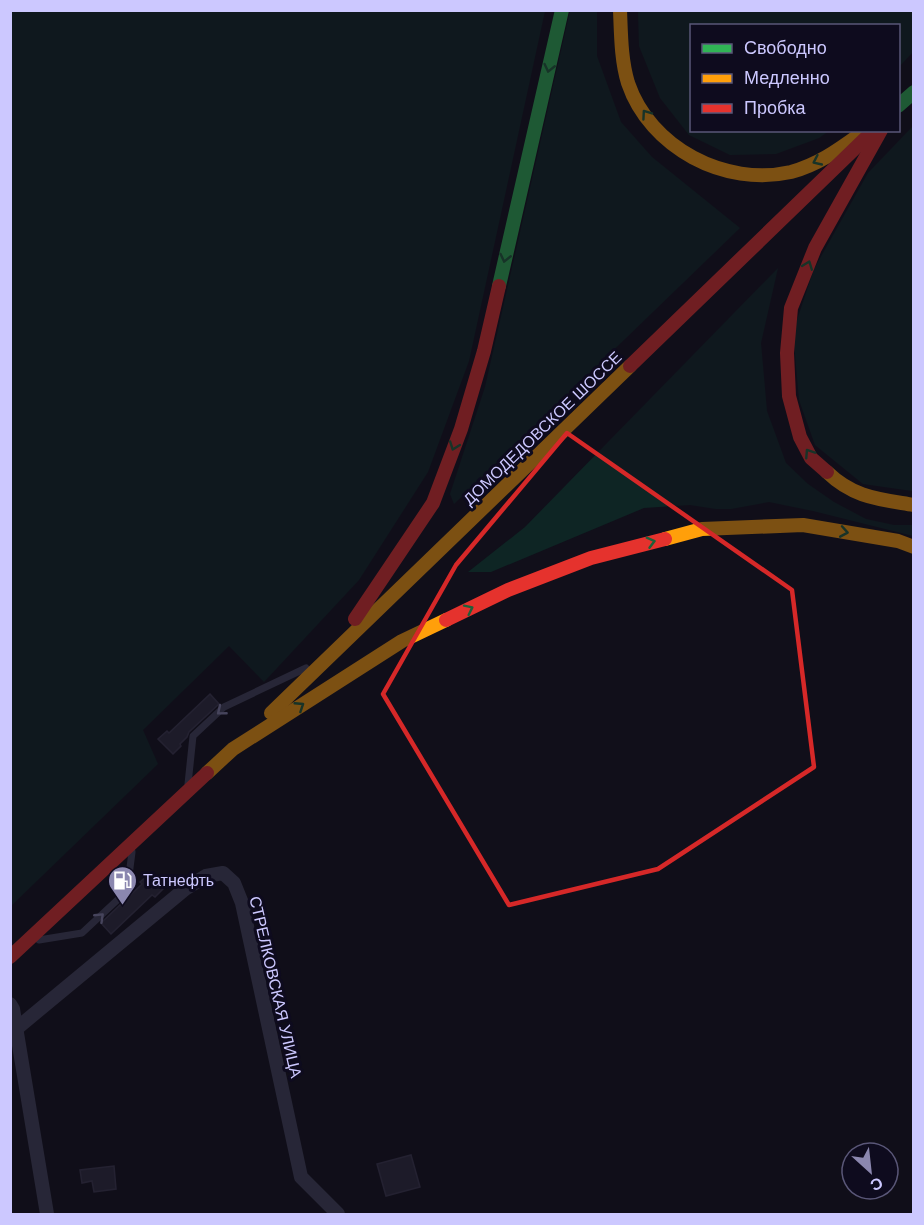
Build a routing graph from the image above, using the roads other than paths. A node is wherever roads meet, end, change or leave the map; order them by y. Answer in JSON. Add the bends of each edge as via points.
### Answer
{"nodes":[{"id":1,"x":562,"y":10,"type":"edge"},
{"id":2,"x":621,"y":10,"type":"edge"},
{"id":3,"x":914,"y":92,"type":"edge"},
{"id":4,"x":900,"y":104,"type":"edge"},
{"id":5,"x":864,"y":132,"type":"edge"},
{"id":6,"x":872,"y":132,"type":"edge"},
{"id":7,"x":880,"y":132,"type":"edge"},
{"id":8,"x":914,"y":505,"type":"edge"},
{"id":9,"x":914,"y":547,"type":"edge"},
{"id":10,"x":330,"y":657,"type":"junction"},
{"id":11,"x":233,"y":749,"type":"junction"},
{"id":12,"x":187,"y":792,"type":"junction"},
{"id":13,"x":133,"y":843,"type":"junction"},
{"id":14,"x":28,"y":942,"type":"junction"},
{"id":15,"x":10,"y":957,"type":"edge"},
{"id":16,"x":10,"y":1004,"type":"edge"},
{"id":17,"x":16,"y":1029,"type":"junction"},
{"id":18,"x":47,"y":1215,"type":"edge"},
{"id":19,"x":338,"y":1215,"type":"edge"}],
"edges":[{"from":1,"to":10,"type":"main road","one_way":true,"via":[[484,351],[461,429],[433,503]]},
{"from":5,"to":2,"type":"main road","one_way":true,"via":[[817,163],[774,175],[734,174],[700,163],[666,139],[632,91],[623,57]]},
{"from":3,"to":4,"type":"main road"},
{"from":6,"to":10,"type":"main road","name":"ДОМОДЕДОВСКОЕ ШОССЕ"},
{"from":8,"to":7,"type":"main road","one_way":true,"via":[[860,495],[835,480],[811,458],[800,437],[789,396],[791,308],[815,248]]},
{"from":11,"to":9,"type":"main road","one_way":true,"via":[[402,641],[508,590],[591,558],[702,529],[803,525]]},
{"from":10,"to":11,"type":"main road","name":"ДОМОДЕДОВСКОЕ ШОССЕ"},
{"from":10,"to":12,"type":"lane","one_way":true,"via":[[224,706],[193,736]]},
{"from":11,"to":12,"type":"main road"},
{"from":12,"to":13,"type":"main road"},
{"from":13,"to":14,"type":"main road"},
{"from":14,"to":13,"type":"lane","one_way":true,"via":[[82,933],[127,891]]},
{"from":14,"to":15,"type":"main road"},
{"from":16,"to":17,"type":"street"},
{"from":17,"to":18,"type":"street"},
{"from":17,"to":19,"type":"street","name":"СТРЕЛКОВСКАЯ УЛИЦА","via":[[185,889],[206,876],[223,873],[234,883],[242,903],[300,1177]]}]}
